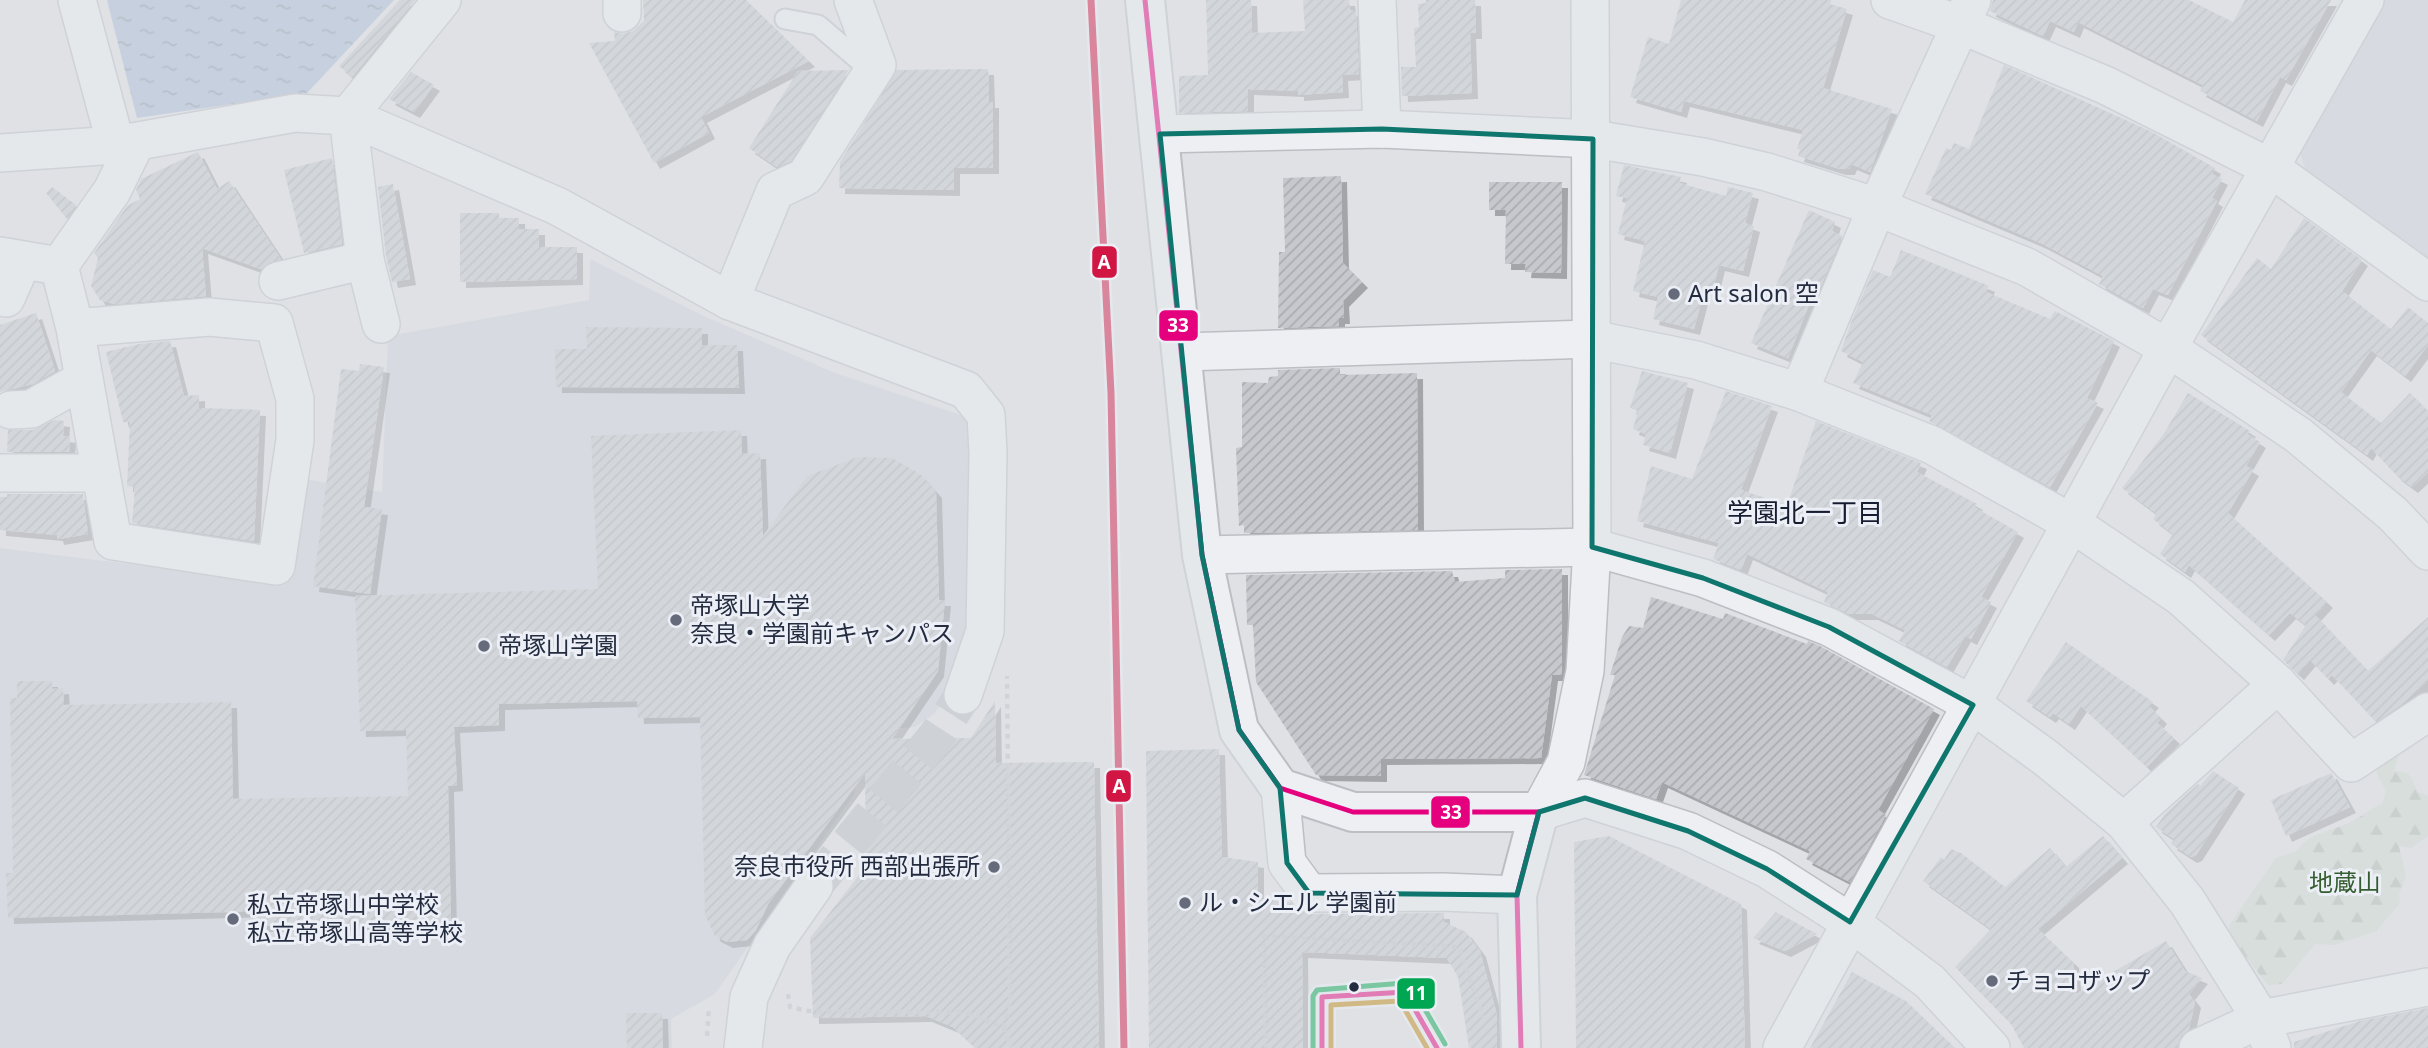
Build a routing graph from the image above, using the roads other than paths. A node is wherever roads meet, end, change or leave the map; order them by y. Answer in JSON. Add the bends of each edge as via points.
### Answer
{"nodes":[{"id":1,"x":77,"y":0,"type":"edge"},
{"id":2,"x":442,"y":0,"type":"edge"},
{"id":3,"x":853,"y":0,"type":"edge"},
{"id":4,"x":1146,"y":0,"type":"edge"},
{"id":5,"x":1377,"y":0,"type":"edge"},
{"id":6,"x":1590,"y":0,"type":"edge"},
{"id":7,"x":1890,"y":0,"type":"edge"},
{"id":8,"x":2365,"y":0,"type":"edge"},
{"id":9,"x":1966,"y":12,"type":"edge"},
{"id":10,"x":785,"y":19,"type":"dead end"},
{"id":11,"x":877,"y":65,"type":"junction"},
{"id":12,"x":348,"y":116,"type":"junction"},
{"id":13,"x":1382,"y":129,"type":"junction"},
{"id":14,"x":1160,"y":134,"type":"junction"},
{"id":15,"x":1593,"y":139,"type":"junction"},
{"id":16,"x":126,"y":143,"type":"junction"},
{"id":17,"x":0,"y":153,"type":"edge"},
{"id":18,"x":2269,"y":167,"type":"junction"},
{"id":19,"x":1877,"y":207,"type":"junction"},
{"id":20,"x":11,"y":259,"type":"edge"},
{"id":21,"x":365,"y":260,"type":"junction"},
{"id":22,"x":59,"y":266,"type":"junction"},
{"id":23,"x":278,"y":281,"type":"dead end"},
{"id":24,"x":2428,"y":282,"type":"edge"},
{"id":25,"x":6,"y":299,"type":"dead end"},
{"id":26,"x":730,"y":301,"type":"junction"},
{"id":27,"x":381,"y":324,"type":"dead end"},
{"id":28,"x":75,"y":328,"type":"junction"},
{"id":29,"x":1591,"y":339,"type":"junction"},
{"id":30,"x":2168,"y":348,"type":"junction"},
{"id":31,"x":1182,"y":352,"type":"junction"},
{"id":32,"x":83,"y":380,"type":"junction"},
{"id":33,"x":1799,"y":392,"type":"junction"},
{"id":34,"x":11,"y":410,"type":"dead end"},
{"id":35,"x":0,"y":473,"type":"edge"},
{"id":36,"x":100,"y":473,"type":"junction"},
{"id":37,"x":2073,"y":524,"type":"junction"},
{"id":38,"x":1592,"y":547,"type":"junction"},
{"id":39,"x":2428,"y":551,"type":"edge"},
{"id":40,"x":1202,"y":555,"type":"junction"},
{"id":41,"x":2278,"y":684,"type":"junction"},
{"id":42,"x":962,"y":695,"type":"tunnel mouth"},
{"id":43,"x":1973,"y":705,"type":"junction"},
{"id":44,"x":2428,"y":712,"type":"edge"},
{"id":45,"x":1280,"y":788,"type":"junction"},
{"id":46,"x":1539,"y":812,"type":"junction"},
{"id":47,"x":2124,"y":822,"type":"junction"},
{"id":48,"x":814,"y":886,"type":"tunnel mouth"},
{"id":49,"x":1869,"y":889,"type":"junction"},
{"id":50,"x":1517,"y":895,"type":"junction"},
{"id":51,"x":1850,"y":922,"type":"junction"},
{"id":52,"x":2428,"y":987,"type":"edge"},
{"id":53,"x":2267,"y":1034,"type":"edge"},
{"id":54,"x":743,"y":1048,"type":"edge"},
{"id":55,"x":1322,"y":1048,"type":"edge"},
{"id":56,"x":1437,"y":1048,"type":"edge"},
{"id":57,"x":1521,"y":1048,"type":"edge"},
{"id":58,"x":1782,"y":1048,"type":"edge"},
{"id":59,"x":1991,"y":1048,"type":"edge"},
{"id":60,"x":2012,"y":1048,"type":"edge"},
{"id":61,"x":2198,"y":1048,"type":"edge"}],
"edges":[{"from":1,"to":16,"type":"street"},
{"from":2,"to":12,"type":"street"},
{"from":3,"to":11,"type":"street"},
{"from":4,"to":14,"type":"street"},
{"from":5,"to":13,"type":"street"},
{"from":6,"to":15,"type":"street"},
{"from":7,"to":9,"type":"street"},
{"from":8,"to":18,"type":"street"},
{"from":9,"to":18,"type":"street"},
{"from":9,"to":19,"type":"street"},
{"from":10,"to":11,"type":"lane","via":[[818,25],[860,61]]},
{"from":11,"to":26,"type":"street","via":[[805,177],[775,191]]},
{"from":12,"to":16,"type":"street","via":[[295,113]]},
{"from":12,"to":21,"type":"street"},
{"from":12,"to":26,"type":"street","via":[[557,205]]},
{"from":13,"to":14,"type":"street"},
{"from":13,"to":15,"type":"street"},
{"from":14,"to":31,"type":"street"},
{"from":15,"to":19,"type":"street","via":[[1767,172]]},
{"from":15,"to":29,"type":"street"},
{"from":16,"to":17,"type":"street"},
{"from":16,"to":22,"type":"street","via":[[112,191]]},
{"from":18,"to":24,"type":"street"},
{"from":18,"to":30,"type":"street"},
{"from":19,"to":30,"type":"street","via":[[2026,267]]},
{"from":19,"to":33,"type":"street"},
{"from":20,"to":22,"type":"street"},
{"from":20,"to":25,"type":"street"},
{"from":21,"to":23,"type":"street"},
{"from":21,"to":27,"type":"street"},
{"from":22,"to":28,"type":"street"},
{"from":26,"to":42,"type":"street","via":[[965,390],[986,415],[985,631]]},
{"from":28,"to":32,"type":"street"},
{"from":28,"to":36,"type":"street","via":[[209,317],[274,323],[295,399],[295,440],[276,566],[113,541]]},
{"from":29,"to":31,"type":"street"},
{"from":29,"to":33,"type":"street","via":[[1696,360]]},
{"from":29,"to":38,"type":"street"},
{"from":30,"to":37,"type":"street"},
{"from":30,"to":39,"type":"street","via":[[2298,435],[2393,514]]},
{"from":31,"to":40,"type":"street"},
{"from":32,"to":34,"type":"street","via":[[32,409]]},
{"from":32,"to":36,"type":"street"},
{"from":33,"to":37,"type":"street","via":[[1932,445]]},
{"from":35,"to":36,"type":"street"},
{"from":37,"to":41,"type":"street","via":[[2181,597]]},
{"from":37,"to":43,"type":"street"},
{"from":38,"to":40,"type":"street"},
{"from":38,"to":43,"type":"street","via":[[1703,578],[1829,627]]},
{"from":38,"to":46,"type":"street","via":[[1585,671],[1566,762]]},
{"from":40,"to":45,"type":"street","via":[[1240,730]]},
{"from":41,"to":44,"type":"street","via":[[2351,763]]},
{"from":41,"to":47,"type":"street"},
{"from":43,"to":47,"type":"street"},
{"from":43,"to":49,"type":"street"},
{"from":45,"to":46,"type":"street","via":[[1353,812]]},
{"from":45,"to":50,"type":"street","via":[[1287,863],[1309,893]]},
{"from":46,"to":50,"type":"street"},
{"from":46,"to":51,"type":"street","via":[[1585,799],[1688,831],[1768,869]]},
{"from":47,"to":53,"type":"street","via":[[2187,901]]},
{"from":48,"to":54,"type":"street","via":[[772,946],[749,996]]},
{"from":49,"to":51,"type":"street"},
{"from":49,"to":60,"type":"street","via":[[1880,922],[1946,971]]},
{"from":50,"to":57,"type":"street"},
{"from":51,"to":58,"type":"street"},
{"from":51,"to":59,"type":"street","via":[[1930,982]]},
{"from":52,"to":53,"type":"street"},
{"from":53,"to":61,"type":"street"},
{"from":55,"to":56,"type":"lane","via":[[1322,997],[1405,992]]}]}
